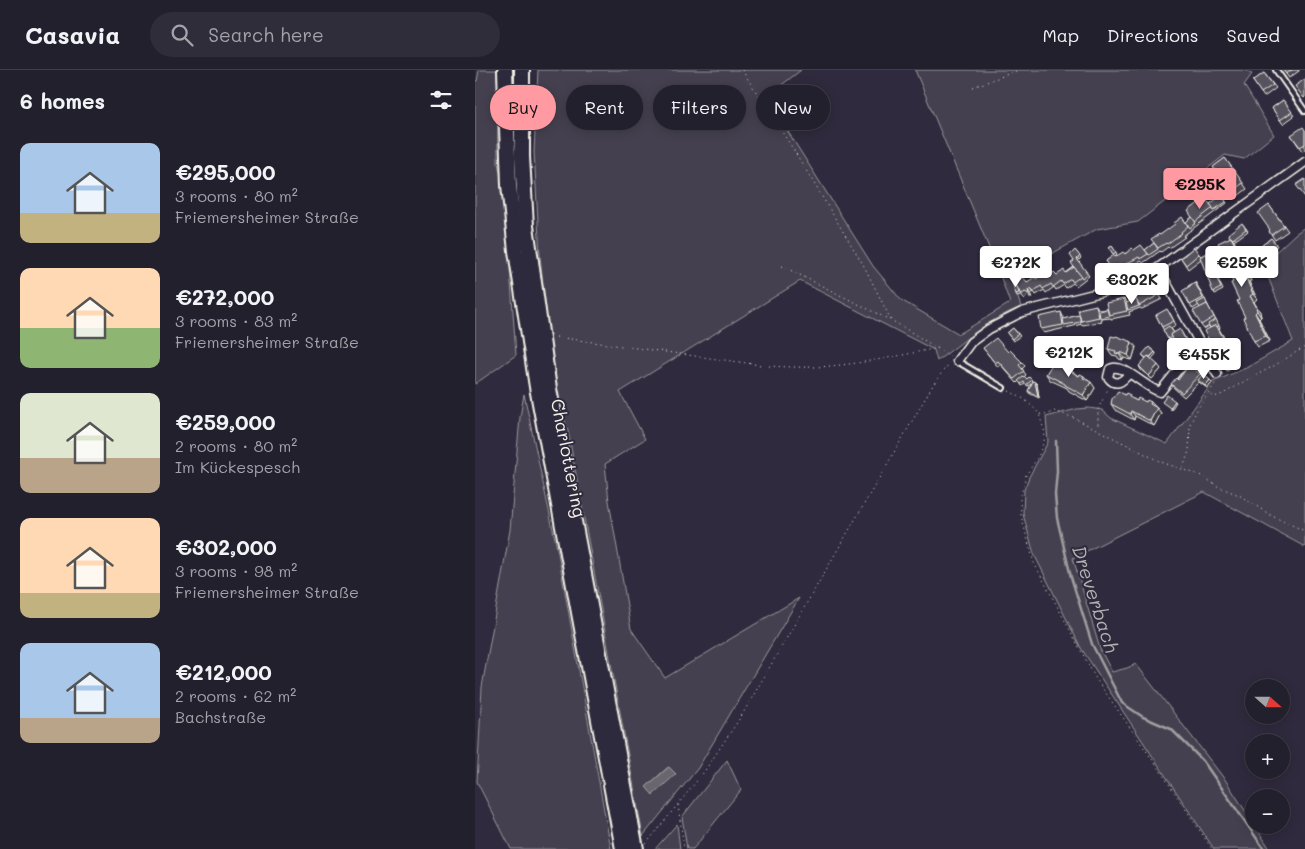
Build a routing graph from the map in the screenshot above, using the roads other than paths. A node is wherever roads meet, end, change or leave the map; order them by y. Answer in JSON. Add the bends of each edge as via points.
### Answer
{"nodes":[{"id":1,"x":505,"y":70,"type":"edge"},
{"id":2,"x":522,"y":70,"type":"edge"},
{"id":3,"x":1276,"y":70,"type":"edge"},
{"id":4,"x":1305,"y":111,"type":"edge"},
{"id":5,"x":1305,"y":162,"type":"edge"},
{"id":6,"x":1158,"y":268,"type":"junction"},
{"id":7,"x":1203,"y":350,"type":"junction"},
{"id":8,"x":957,"y":361,"type":"joint"},
{"id":9,"x":1129,"y":373,"type":"junction"},
{"id":10,"x":1217,"y":374,"type":"road end"},
{"id":11,"x":1003,"y":388,"type":"road end"},
{"id":12,"x":623,"y":849,"type":"edge"},
{"id":13,"x":636,"y":849,"type":"edge"}],
"edges":[{"from":1,"to":12,"type":"highway","name":"Charlottering","via":[[509,185],[516,251],[537,387]]},
{"from":2,"to":13,"type":"highway","name":"Charlottering","via":[[526,226],[549,389]]},
{"from":3,"to":4,"type":"lane"},
{"from":5,"to":6,"type":"street"},
{"from":6,"to":7,"type":"street"},
{"from":6,"to":8,"type":"street","via":[[1125,286],[1022,312],[989,329],[968,345]]},
{"from":7,"to":9,"type":"street","via":[[1177,371],[1160,392]]},
{"from":7,"to":10,"type":"street"},
{"from":8,"to":11,"type":"lane"},
{"from":9,"to":9,"type":"street","via":[[1114,366],[1107,372],[1109,380],[1119,383]]}]}
